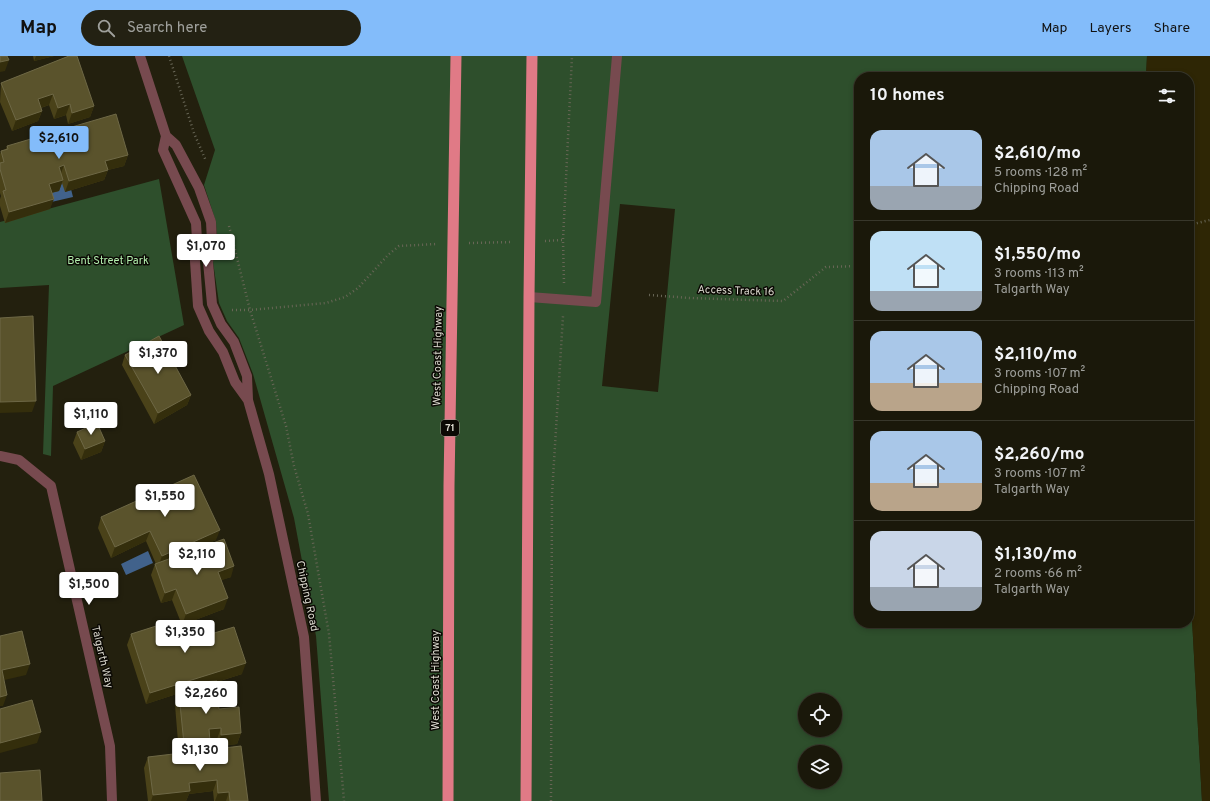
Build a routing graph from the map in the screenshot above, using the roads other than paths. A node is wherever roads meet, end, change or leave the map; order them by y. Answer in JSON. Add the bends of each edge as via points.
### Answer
{"nodes":[{"id":1,"x":140,"y":56,"type":"edge"},
{"id":2,"x":456,"y":56,"type":"edge"},
{"id":3,"x":532,"y":56,"type":"edge"},
{"id":4,"x":617,"y":56,"type":"edge"},
{"id":5,"x":166,"y":136,"type":"junction"},
{"id":6,"x":529,"y":297,"type":"junction"},
{"id":7,"x":248,"y":400,"type":"junction"},
{"id":8,"x":0,"y":456,"type":"edge"},
{"id":9,"x":112,"y":801,"type":"edge"},
{"id":10,"x":316,"y":801,"type":"edge"},
{"id":11,"x":448,"y":801,"type":"edge"},
{"id":12,"x":526,"y":801,"type":"edge"}],
"edges":[{"from":1,"to":5,"type":"street","name":"Chipping Road"},
{"from":2,"to":11,"type":"highway","name":"West Coast Highway","number":"71","via":[[449,486]]},
{"from":3,"to":6,"type":"highway"},
{"from":4,"to":6,"type":"street","via":[[596,302]]},
{"from":5,"to":7,"type":"street","name":"Chipping Road","via":[[163,150],[196,223],[198,306],[209,331],[223,352],[235,382]]},
{"from":5,"to":7,"type":"street","name":"Chipping Road","via":[[176,145],[199,188],[211,222],[212,241],[208,262],[212,304],[234,342],[247,376]]},
{"from":6,"to":12,"type":"highway"},
{"from":7,"to":10,"type":"street","name":"Chipping Road","via":[[269,474],[304,637]]},
{"from":8,"to":9,"type":"street","name":"Talgarth Way","via":[[19,460],[51,486],[110,746]]}]}
